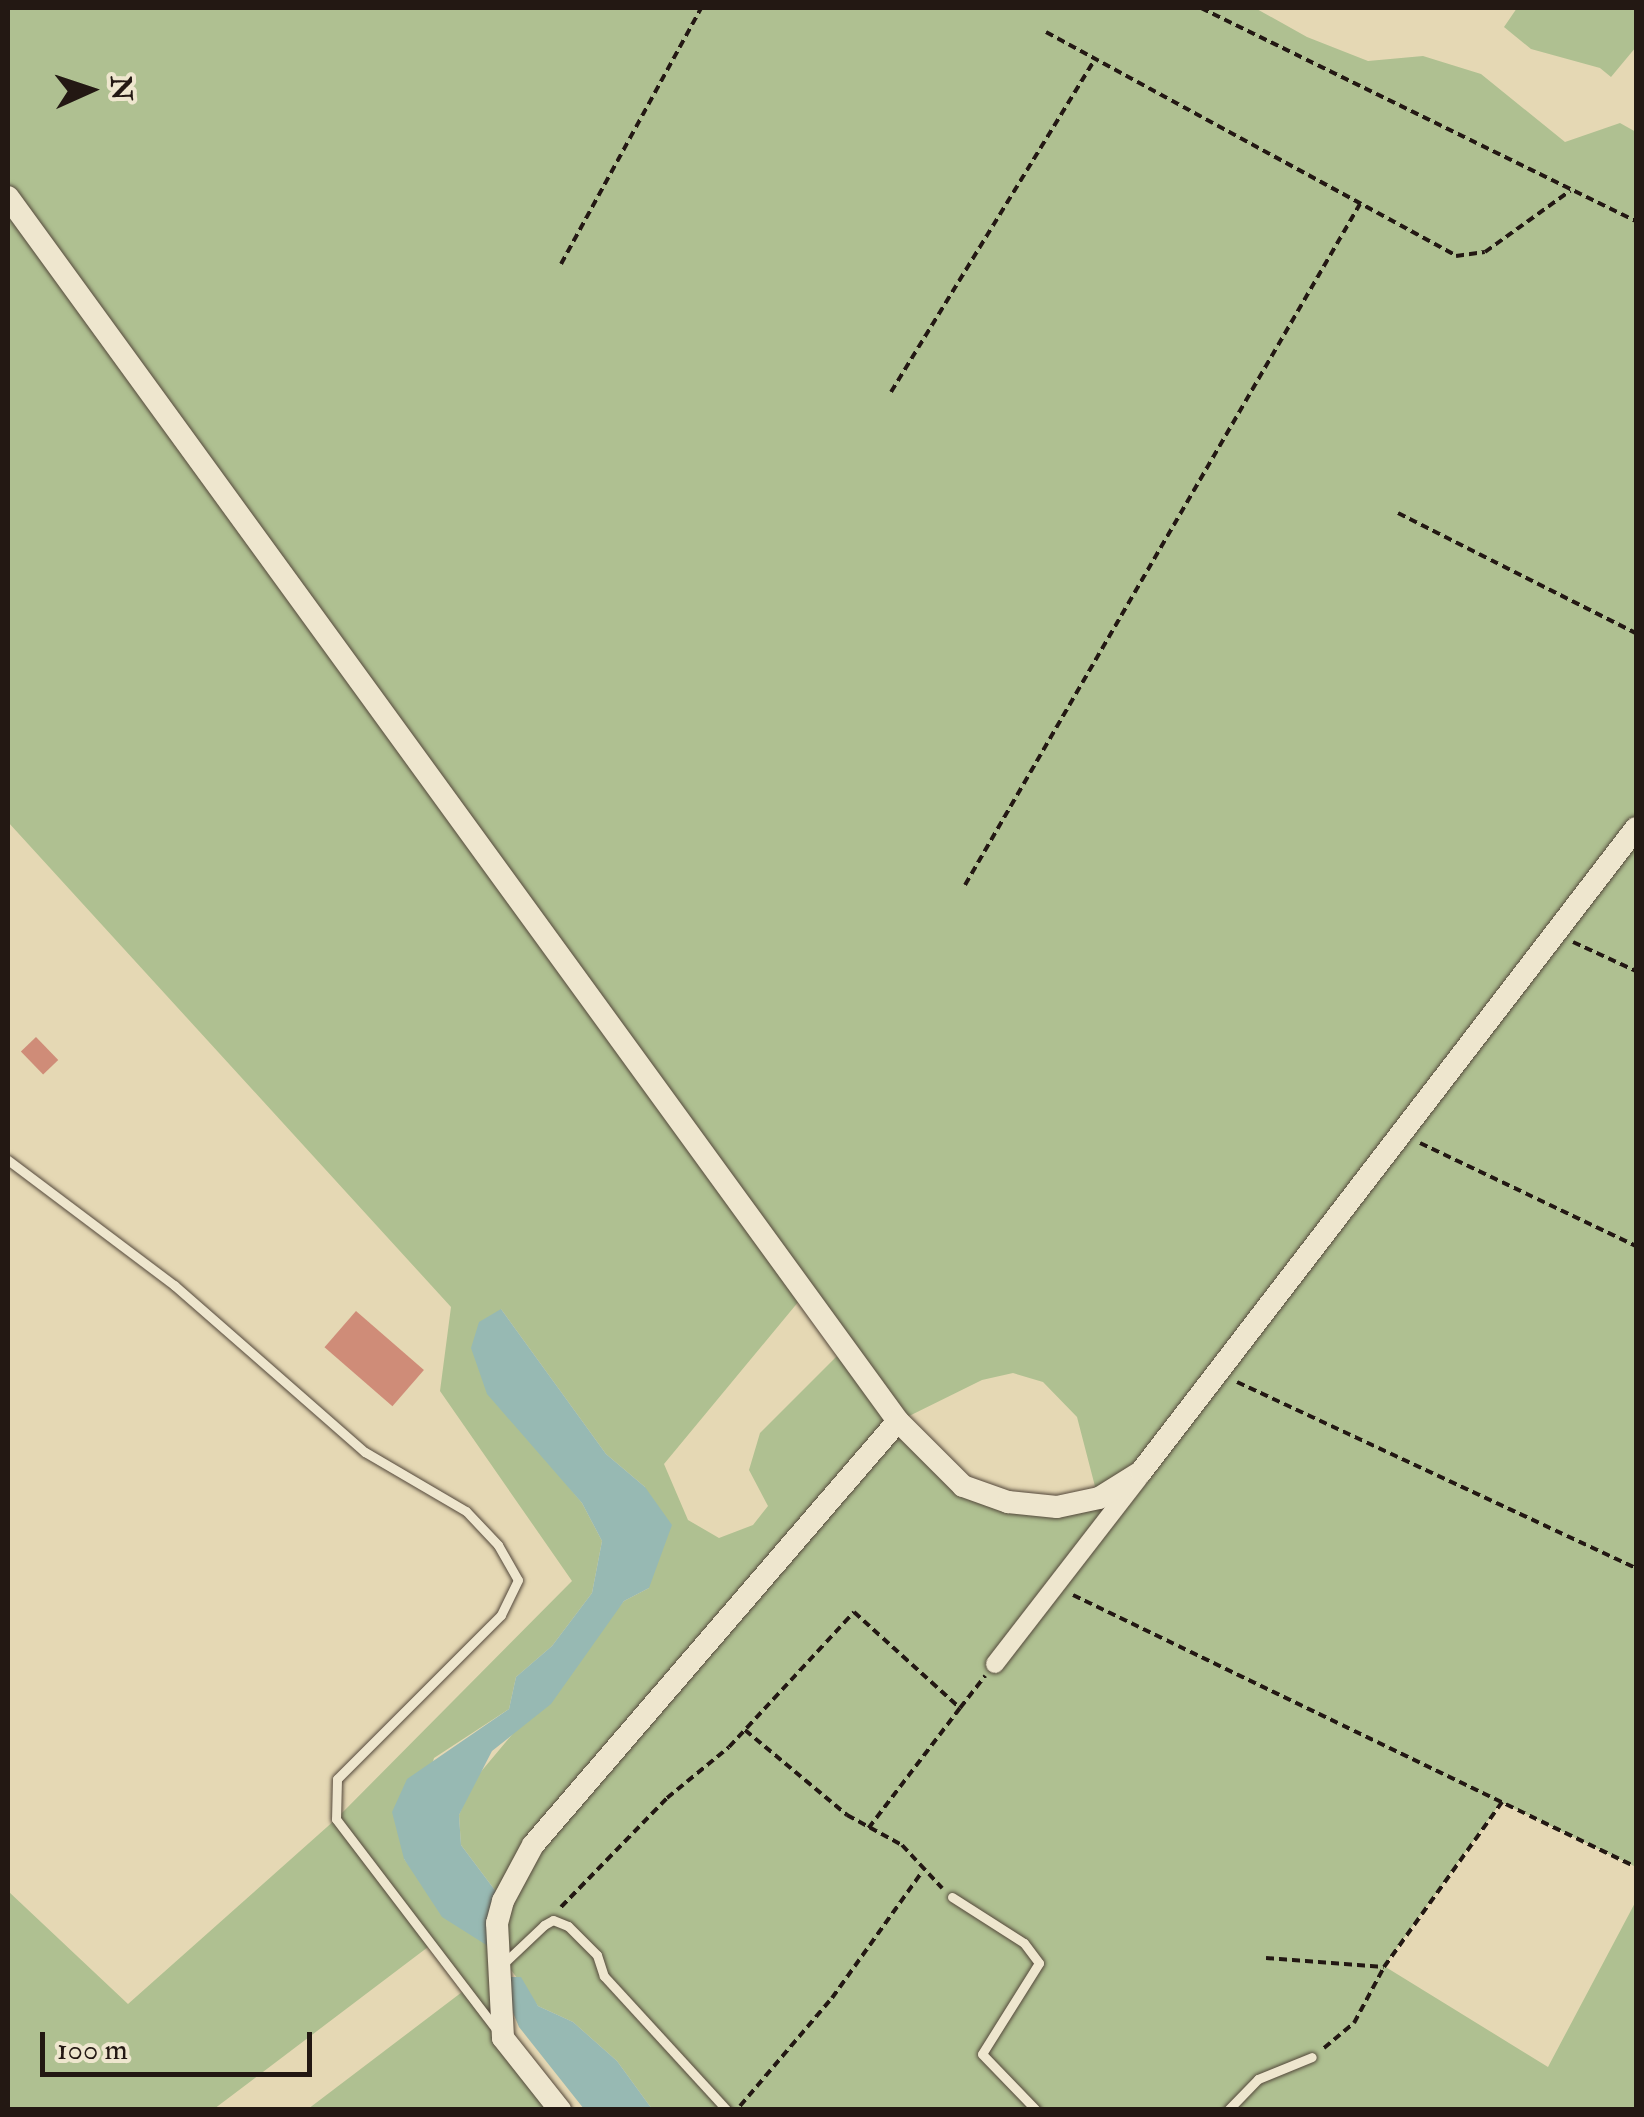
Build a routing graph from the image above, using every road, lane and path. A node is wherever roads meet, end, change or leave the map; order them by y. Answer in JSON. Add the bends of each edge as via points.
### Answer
{"nodes":[{"id":1,"x":701,"y":8,"type":"edge"},
{"id":2,"x":1201,"y":8,"type":"edge"},
{"id":3,"x":1046,"y":32,"type":"dead end"},
{"id":4,"x":1095,"y":59,"type":"junction"},
{"id":5,"x":1570,"y":191,"type":"junction"},
{"id":6,"x":8,"y":197,"type":"edge"},
{"id":7,"x":1360,"y":204,"type":"junction"},
{"id":8,"x":1636,"y":222,"type":"edge"},
{"id":9,"x":561,"y":264,"type":"dead end"},
{"id":10,"x":891,"y":392,"type":"dead end"},
{"id":11,"x":1398,"y":512,"type":"dead end"},
{"id":12,"x":1636,"y":633,"type":"edge"},
{"id":13,"x":1636,"y":828,"type":"edge"},
{"id":14,"x":966,"y":885,"type":"dead end"},
{"id":15,"x":1556,"y":934,"type":"junction"},
{"id":16,"x":1636,"y":972,"type":"edge"},
{"id":17,"x":1402,"y":1135,"type":"junction"},
{"id":18,"x":8,"y":1160,"type":"edge"},
{"id":19,"x":1636,"y":1246,"type":"edge"},
{"id":20,"x":1219,"y":1374,"type":"junction"},
{"id":21,"x":898,"y":1421,"type":"junction"},
{"id":22,"x":1152,"y":1462,"type":"junction"},
{"id":23,"x":1636,"y":1568,"type":"edge"},
{"id":24,"x":1055,"y":1586,"type":"junction"},
{"id":25,"x":995,"y":1664,"type":"joint"},
{"id":26,"x":960,"y":1708,"type":"junction"},
{"id":27,"x":745,"y":1730,"type":"junction"},
{"id":28,"x":1502,"y":1802,"type":"junction"},
{"id":29,"x":868,"y":1830,"type":"junction"},
{"id":30,"x":1636,"y":1867,"type":"edge"},
{"id":31,"x":922,"y":1872,"type":"junction"},
{"id":32,"x":952,"y":1897,"type":"joint"},
{"id":33,"x":553,"y":1920,"type":"junction"},
{"id":34,"x":1266,"y":1958,"type":"dead end"},
{"id":35,"x":1384,"y":1967,"type":"junction"},
{"id":36,"x":500,"y":1968,"type":"junction"},
{"id":37,"x":503,"y":2038,"type":"junction"},
{"id":38,"x":1312,"y":2058,"type":"joint"},
{"id":39,"x":560,"y":2110,"type":"edge"},
{"id":40,"x":727,"y":2110,"type":"edge"},
{"id":41,"x":736,"y":2110,"type":"edge"},
{"id":42,"x":1036,"y":2110,"type":"edge"},
{"id":43,"x":1228,"y":2110,"type":"edge"}],
"edges":[{"from":1,"to":9,"type":"path"},
{"from":2,"to":5,"type":"path"},
{"from":3,"to":4,"type":"path"},
{"from":4,"to":7,"type":"path"},
{"from":4,"to":10,"type":"path"},
{"from":5,"to":7,"type":"path","via":[[1485,252],[1456,256]]},
{"from":5,"to":8,"type":"path"},
{"from":6,"to":21,"type":"street"},
{"from":7,"to":14,"type":"path"},
{"from":11,"to":12,"type":"path"},
{"from":13,"to":15,"type":"street"},
{"from":15,"to":16,"type":"path"},
{"from":15,"to":17,"type":"street"},
{"from":17,"to":19,"type":"path"},
{"from":17,"to":20,"type":"street"},
{"from":18,"to":37,"type":"lane","via":[[174,1285],[365,1452],[466,1511],[518,1580],[501,1615],[337,1779],[336,1819]]},
{"from":20,"to":22,"type":"street"},
{"from":20,"to":23,"type":"path"},
{"from":21,"to":22,"type":"street","via":[[963,1486],[1008,1502],[1057,1507],[1099,1498]]},
{"from":21,"to":36,"type":"street","via":[[533,1845],[500,1912]]},
{"from":22,"to":24,"type":"street"},
{"from":24,"to":25,"type":"street"},
{"from":24,"to":28,"type":"path"},
{"from":25,"to":26,"type":"path"},
{"from":26,"to":27,"type":"path","via":[[854,1612]]},
{"from":26,"to":29,"type":"path"},
{"from":27,"to":29,"type":"path"},
{"from":27,"to":33,"type":"path","via":[[572,1891]]},
{"from":28,"to":30,"type":"path"},
{"from":28,"to":35,"type":"path"},
{"from":29,"to":31,"type":"path","via":[[902,1844]]},
{"from":31,"to":32,"type":"path"},
{"from":31,"to":41,"type":"path","via":[[832,1998]]},
{"from":32,"to":42,"type":"lane","via":[[1024,1943],[1039,1963],[982,2054]]},
{"from":33,"to":36,"type":"lane"},
{"from":33,"to":40,"type":"lane","via":[[597,1955],[604,1976]]},
{"from":34,"to":35,"type":"path"},
{"from":35,"to":38,"type":"path","via":[[1354,2023]]},
{"from":36,"to":37,"type":"street"},
{"from":37,"to":39,"type":"street"},
{"from":38,"to":43,"type":"lane","via":[[1258,2079]]}]}
